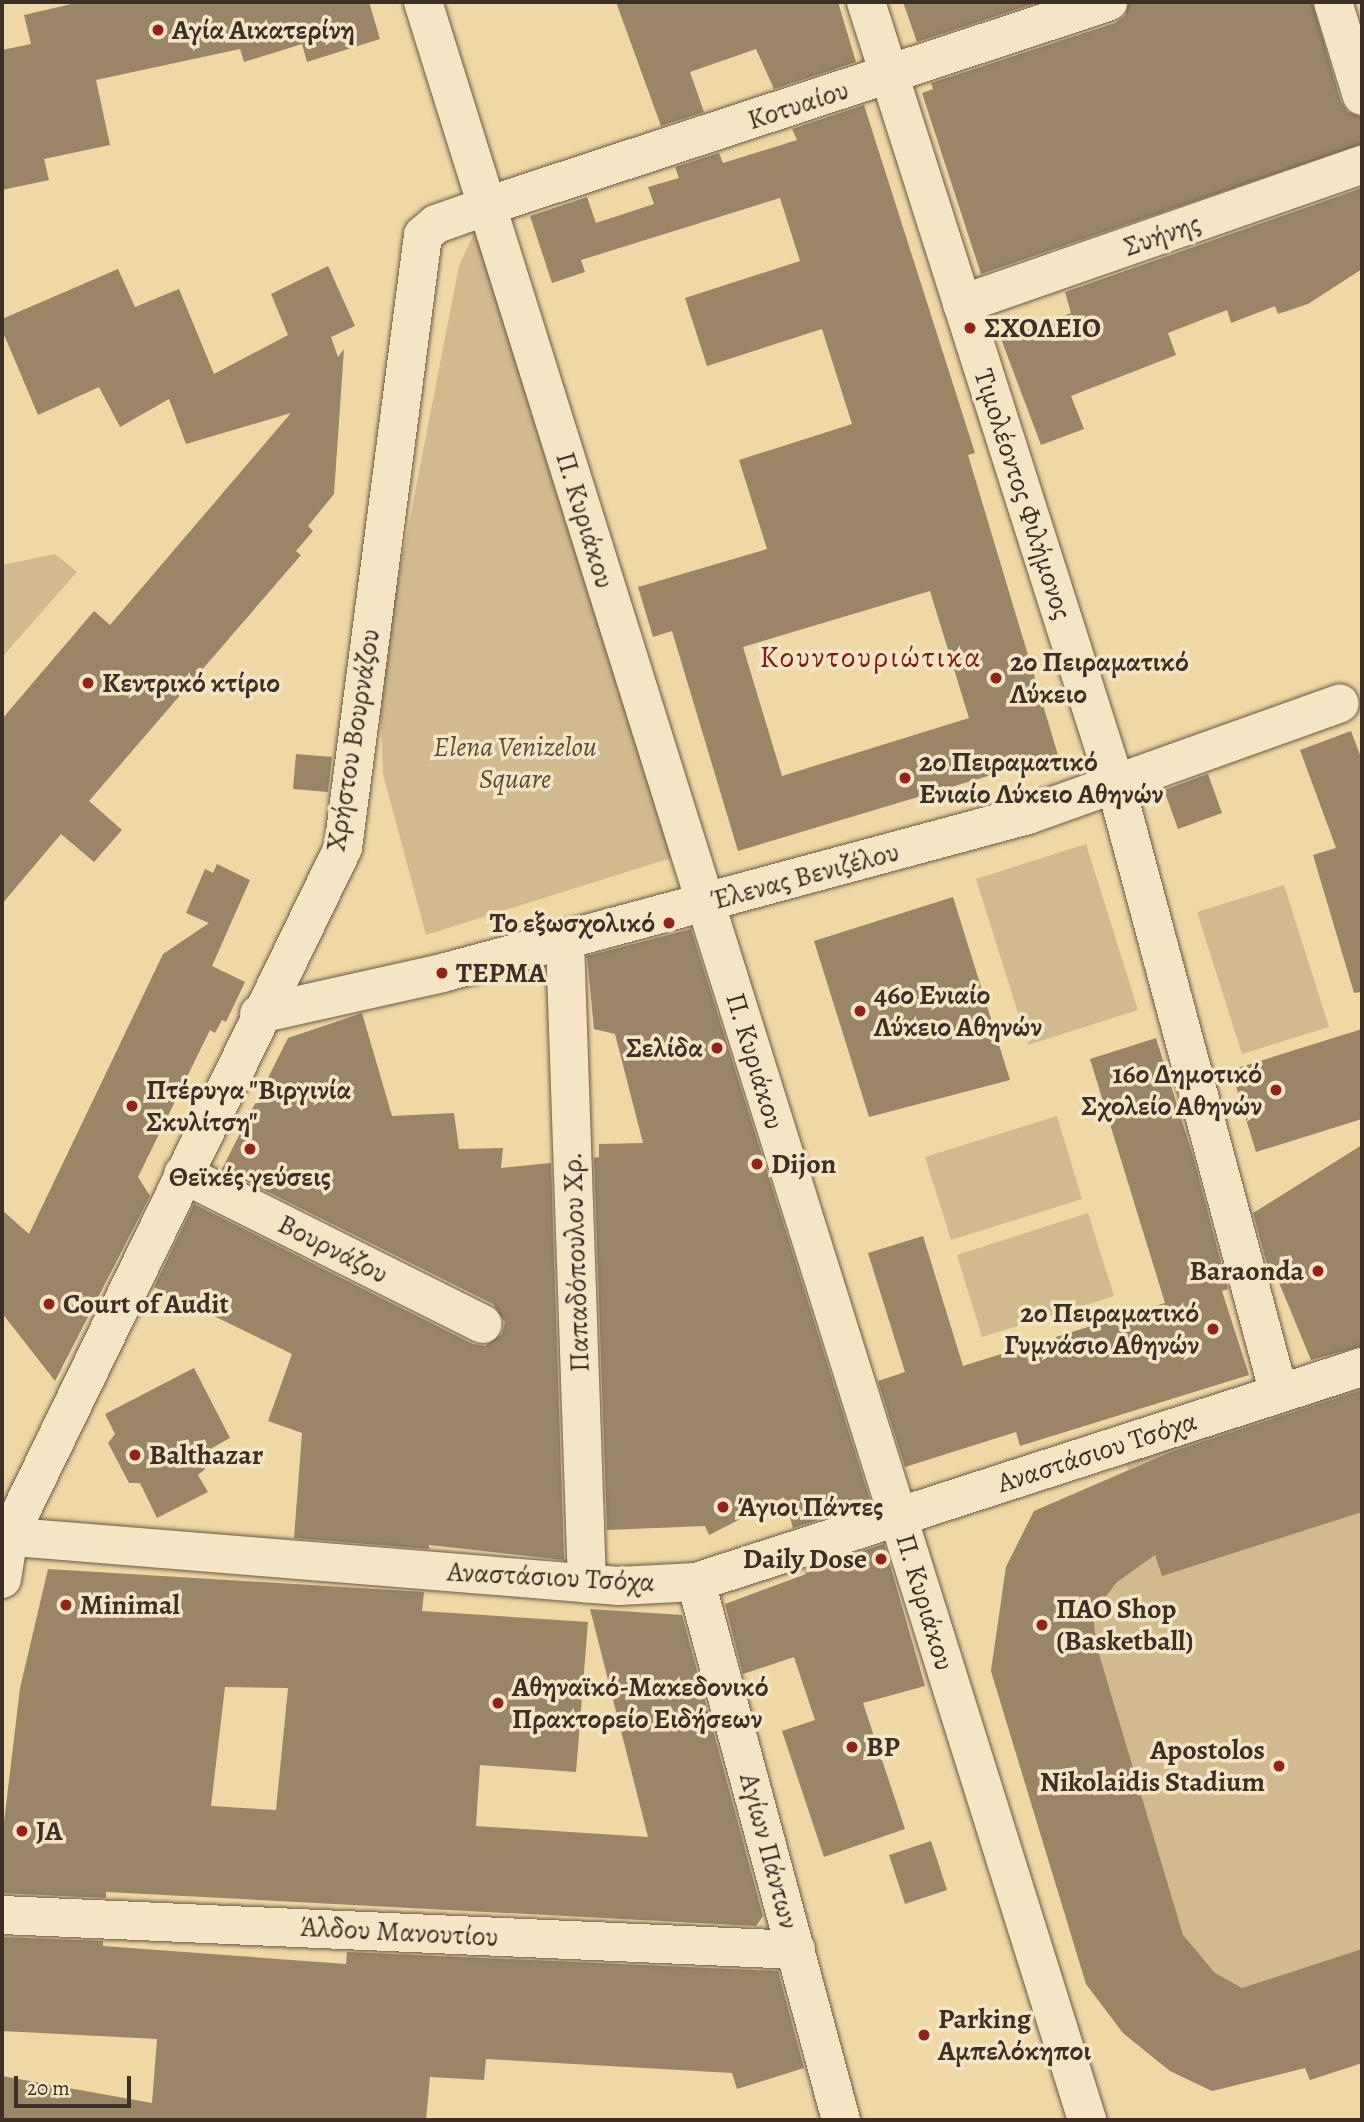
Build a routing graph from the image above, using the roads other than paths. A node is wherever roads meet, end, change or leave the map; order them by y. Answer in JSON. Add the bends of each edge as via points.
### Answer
{"nodes":[{"id":1,"x":423,"y":2,"type":"edge"},
{"id":2,"x":866,"y":2,"type":"edge"},
{"id":3,"x":1108,"y":2,"type":"edge"},
{"id":4,"x":1333,"y":2,"type":"edge"},
{"id":5,"x":890,"y":75,"type":"junction"},
{"id":6,"x":1362,"y":96,"type":"edge"},
{"id":7,"x":1362,"y":165,"type":"edge"},
{"id":8,"x":487,"y":206,"type":"junction"},
{"id":9,"x":962,"y":304,"type":"junction"},
{"id":10,"x":1340,"y":703,"type":"dead end"},
{"id":11,"x":1116,"y":786,"type":"junction"},
{"id":12,"x":706,"y":903,"type":"junction"},
{"id":13,"x":565,"y":941,"type":"junction"},
{"id":14,"x":260,"y":1014,"type":"junction"},
{"id":15,"x":183,"y":1174,"type":"junction"},
{"id":16,"x":483,"y":1324,"type":"dead end"},
{"id":17,"x":1362,"y":1367,"type":"edge"},
{"id":18,"x":1279,"y":1394,"type":"junction"},
{"id":19,"x":898,"y":1515,"type":"junction"},
{"id":20,"x":6,"y":1536,"type":"edge"},
{"id":21,"x":2,"y":1579,"type":"edge"},
{"id":22,"x":696,"y":1582,"type":"junction"},
{"id":23,"x":587,"y":1584,"type":"junction"},
{"id":24,"x":2,"y":1914,"type":"edge"},
{"id":25,"x":796,"y":1950,"type":"junction"},
{"id":26,"x":841,"y":2120,"type":"edge"},
{"id":27,"x":1087,"y":2120,"type":"edge"}],
"edges":[{"from":1,"to":8,"type":"street","name":"Π. Κυριάκου"},
{"from":2,"to":5,"type":"street","name":"Τιμoλέοντος Φιλήμονος"},
{"from":3,"to":5,"type":"street","name":"Κοτυαίου"},
{"from":4,"to":6,"type":"street"},
{"from":5,"to":8,"type":"street","name":"Κοτυαίου"},
{"from":5,"to":9,"type":"street","name":"Τιμoλέοντος Φιλήμονος"},
{"from":7,"to":9,"type":"street","name":"Συήνης"},
{"from":8,"to":12,"type":"street","name":"Π. Κυριάκου"},
{"from":8,"to":14,"type":"street","name":"Χρήστου Βουρνάζου","via":[[436,224],[423,235],[343,848]]},
{"from":9,"to":11,"type":"street","name":"Τιμoλέοντος Φιλήμονος"},
{"from":10,"to":11,"type":"street","name":"Έλενας Βενιζέλου"},
{"from":11,"to":12,"type":"street","name":"Έλενας Βενιζέλου","via":[[1028,815]]},
{"from":11,"to":18,"type":"street","name":"Τιμoλέοντος Φιλήμονος"},
{"from":12,"to":13,"type":"street","name":"Έλενας Βενιζέλου"},
{"from":12,"to":19,"type":"street","name":"Π. Κυριάκου"},
{"from":13,"to":14,"type":"street","name":"Έλενας Βενιζέλου"},
{"from":13,"to":23,"type":"street","name":"Παπαδόπουλου Χρ."},
{"from":14,"to":15,"type":"street","name":"Χρήστου Βουρνάζου"},
{"from":15,"to":16,"type":"street","name":"Βουρνάζου"},
{"from":15,"to":20,"type":"street","name":"Χρήστου Βουρνάζου"},
{"from":17,"to":18,"type":"street","name":"Αναστάσιου Τσόχα"},
{"from":18,"to":19,"type":"street","name":"Αναστάσιου Τσόχα"},
{"from":19,"to":22,"type":"street","name":"Αναστάσιου Τσόχα"},
{"from":19,"to":27,"type":"street","name":"Π. Κυριάκου"},
{"from":20,"to":21,"type":"street","name":"Χρήστου Βουρνάζου"},
{"from":20,"to":23,"type":"street","name":"Αναστάσιου Τσόχα"},
{"from":22,"to":23,"type":"street","name":"Αναστάσιου Τσόχα"},
{"from":22,"to":25,"type":"street","name":"Αγίων Πάντων"},
{"from":24,"to":25,"type":"street","name":"Άλδου Μανουτίου"},
{"from":25,"to":26,"type":"street","name":"Αγίων Πάντων"}]}
